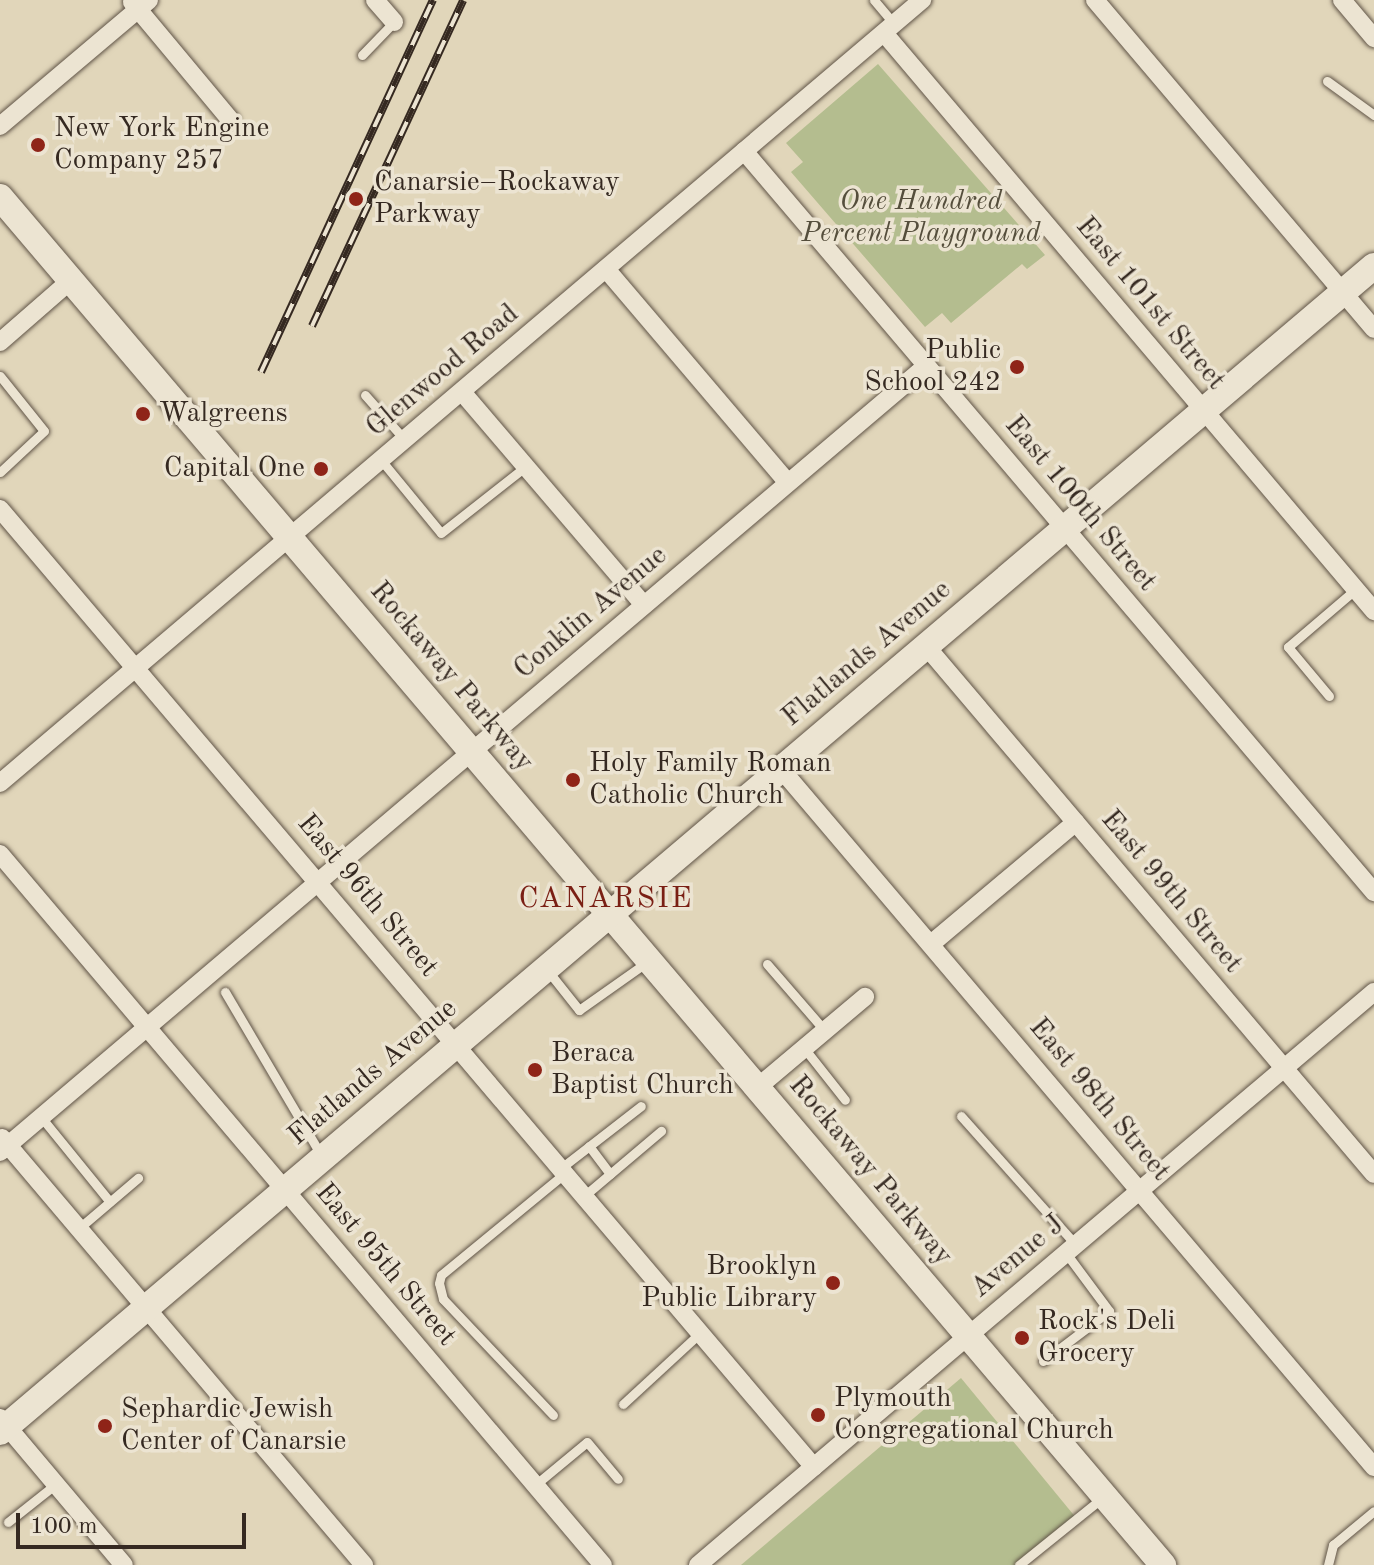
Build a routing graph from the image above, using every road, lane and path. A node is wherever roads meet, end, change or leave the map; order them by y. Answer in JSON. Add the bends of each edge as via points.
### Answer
{"nodes":[{"id":1,"x":375,"y":0,"type":"edge"},
{"id":2,"x":874,"y":0,"type":"edge"},
{"id":3,"x":922,"y":0,"type":"edge"},
{"id":4,"x":1095,"y":0,"type":"edge"},
{"id":5,"x":1342,"y":0,"type":"edge"},
{"id":6,"x":139,"y":3,"type":"edge"},
{"id":7,"x":394,"y":22,"type":"joint"},
{"id":8,"x":889,"y":28,"type":"junction"},
{"id":9,"x":1374,"y":38,"type":"edge"},
{"id":10,"x":362,"y":55,"type":"dead end"},
{"id":11,"x":1327,"y":81,"type":"dead end"},
{"id":12,"x":1374,"y":115,"type":"edge"},
{"id":13,"x":231,"y":121,"type":"dead end"},
{"id":14,"x":0,"y":126,"type":"edge"},
{"id":15,"x":744,"y":151,"type":"junction"},
{"id":16,"x":0,"y":197,"type":"edge"},
{"id":17,"x":1374,"y":266,"type":"edge"},
{"id":18,"x":606,"y":269,"type":"junction"},
{"id":19,"x":71,"y":280,"type":"junction"},
{"id":20,"x":1343,"y":292,"type":"junction"},
{"id":21,"x":1374,"y":329,"type":"edge"},
{"id":22,"x":0,"y":342,"type":"edge"},
{"id":23,"x":926,"y":366,"type":"junction"},
{"id":24,"x":0,"y":376,"type":"edge"},
{"id":25,"x":462,"y":392,"type":"junction"},
{"id":26,"x":365,"y":395,"type":"dead end"},
{"id":27,"x":1204,"y":410,"type":"junction"},
{"id":28,"x":405,"y":440,"type":"junction"},
{"id":29,"x":381,"y":460,"type":"junction"},
{"id":30,"x":526,"y":466,"type":"junction"},
{"id":31,"x":0,"y":472,"type":"edge"},
{"id":32,"x":787,"y":482,"type":"junction"},
{"id":33,"x":0,"y":509,"type":"edge"},
{"id":34,"x":1064,"y":529,"type":"junction"},
{"id":35,"x":291,"y":537,"type":"junction"},
{"id":36,"x":1356,"y":589,"type":"junction"},
{"id":37,"x":644,"y":605,"type":"junction"},
{"id":38,"x":1374,"y":611,"type":"edge"},
{"id":39,"x":926,"y":646,"type":"junction"},
{"id":40,"x":136,"y":667,"type":"junction"},
{"id":41,"x":1329,"y":696,"type":"dead end"},
{"id":42,"x":472,"y":751,"type":"junction"},
{"id":43,"x":781,"y":769,"type":"junction"},
{"id":44,"x":0,"y":783,"type":"edge"},
{"id":45,"x":1076,"y":822,"type":"junction"},
{"id":46,"x":0,"y":854,"type":"edge"},
{"id":47,"x":318,"y":882,"type":"junction"},
{"id":48,"x":1374,"y":892,"type":"edge"},
{"id":49,"x":611,"y":913,"type":"junction"},
{"id":50,"x":931,"y":944,"type":"junction"},
{"id":51,"x":650,"y":960,"type":"junction"},
{"id":52,"x":767,"y":964,"type":"dead end"},
{"id":53,"x":546,"y":968,"type":"junction"},
{"id":54,"x":225,"y":992,"type":"dead end"},
{"id":55,"x":1374,"y":992,"type":"edge"},
{"id":56,"x":865,"y":997,"type":"dead end"},
{"id":57,"x":146,"y":1027,"type":"junction"},
{"id":58,"x":825,"y":1031,"type":"junction"},
{"id":59,"x":456,"y":1045,"type":"junction"},
{"id":60,"x":804,"y":1048,"type":"junction"},
{"id":61,"x":1284,"y":1068,"type":"junction"},
{"id":62,"x":758,"y":1087,"type":"junction"},
{"id":63,"x":845,"y":1100,"type":"dead end"},
{"id":64,"x":641,"y":1106,"type":"dead end"},
{"id":65,"x":961,"y":1116,"type":"dead end"},
{"id":66,"x":41,"y":1117,"type":"junction"},
{"id":67,"x":661,"y":1131,"type":"dead end"},
{"id":68,"x":3,"y":1144,"type":"edge"},
{"id":69,"x":589,"y":1146,"type":"junction"},
{"id":70,"x":323,"y":1158,"type":"junction"},
{"id":71,"x":563,"y":1171,"type":"junction"},
{"id":72,"x":610,"y":1174,"type":"junction"},
{"id":73,"x":1374,"y":1174,"type":"edge"},
{"id":74,"x":138,"y":1178,"type":"dead end"},
{"id":75,"x":285,"y":1190,"type":"junction"},
{"id":76,"x":1140,"y":1191,"type":"junction"},
{"id":77,"x":584,"y":1196,"type":"junction"},
{"id":78,"x":110,"y":1202,"type":"junction"},
{"id":79,"x":78,"y":1229,"type":"junction"},
{"id":80,"x":1071,"y":1249,"type":"junction"},
{"id":81,"x":146,"y":1308,"type":"junction"},
{"id":82,"x":700,"y":1333,"type":"junction"},
{"id":83,"x":969,"y":1336,"type":"junction"},
{"id":84,"x":1043,"y":1361,"type":"dead end"},
{"id":85,"x":623,"y":1404,"type":"dead end"},
{"id":86,"x":553,"y":1415,"type":"dead end"},
{"id":87,"x":2,"y":1425,"type":"edge"},
{"id":88,"x":814,"y":1467,"type":"junction"},
{"id":89,"x":1374,"y":1467,"type":"edge"},
{"id":90,"x":618,"y":1479,"type":"dead end"},
{"id":91,"x":56,"y":1484,"type":"junction"},
{"id":92,"x":535,"y":1485,"type":"junction"},
{"id":93,"x":1104,"y":1496,"type":"junction"},
{"id":94,"x":1374,"y":1511,"type":"edge"},
{"id":95,"x":8,"y":1522,"type":"dead end"},
{"id":96,"x":124,"y":1565,"type":"edge"},
{"id":97,"x":364,"y":1565,"type":"edge"},
{"id":98,"x":603,"y":1565,"type":"edge"},
{"id":99,"x":698,"y":1565,"type":"edge"},
{"id":100,"x":1019,"y":1565,"type":"edge"},
{"id":101,"x":1163,"y":1565,"type":"edge"},
{"id":102,"x":1328,"y":1565,"type":"edge"}],
"edges":[{"from":1,"to":7,"type":"street"},
{"from":2,"to":8,"type":"lane"},
{"from":3,"to":8,"type":"street","name":"Glenwood Road"},
{"from":4,"to":20,"type":"street"},
{"from":5,"to":9,"type":"street"},
{"from":6,"to":13,"type":"street"},
{"from":6,"to":14,"type":"street"},
{"from":7,"to":10,"type":"lane"},
{"from":8,"to":15,"type":"street","name":"Glenwood Road"},
{"from":8,"to":27,"type":"street","name":"East 101st Street"},
{"from":11,"to":12,"type":"lane"},
{"from":15,"to":18,"type":"street","name":"Glenwood Road"},
{"from":15,"to":23,"type":"street","name":"East 100th Street"},
{"from":16,"to":19,"type":"main road","name":"Rockaway Parkway"},
{"from":17,"to":20,"type":"main road","name":"Flatlands Avenue"},
{"from":18,"to":25,"type":"street","name":"Glenwood Road"},
{"from":18,"to":32,"type":"street"},
{"from":19,"to":22,"type":"street"},
{"from":19,"to":35,"type":"main road","name":"Rockaway Parkway"},
{"from":20,"to":21,"type":"street"},
{"from":20,"to":27,"type":"main road","name":"Flatlands Avenue"},
{"from":23,"to":32,"type":"street","name":"Conklin Avenue"},
{"from":23,"to":34,"type":"street","name":"East 100th Street"},
{"from":24,"to":31,"type":"lane","via":[[44,431]]},
{"from":25,"to":28,"type":"street","name":"Glenwood Road"},
{"from":25,"to":30,"type":"street"},
{"from":26,"to":28,"type":"lane"},
{"from":27,"to":34,"type":"main road","name":"Flatlands Avenue"},
{"from":27,"to":36,"type":"street","name":"East 101st Street"},
{"from":28,"to":29,"type":"street","name":"Glenwood Road"},
{"from":29,"to":30,"type":"lane","via":[[441,533]]},
{"from":29,"to":35,"type":"street","name":"Glenwood Road"},
{"from":30,"to":37,"type":"street"},
{"from":32,"to":37,"type":"street","name":"Conklin Avenue"},
{"from":33,"to":40,"type":"street","name":"East 96th Street"},
{"from":34,"to":39,"type":"main road","name":"Flatlands Avenue"},
{"from":34,"to":48,"type":"street","name":"East 100th Street"},
{"from":35,"to":40,"type":"street","name":"Glenwood Road"},
{"from":35,"to":42,"type":"main road","name":"Rockaway Parkway"},
{"from":36,"to":38,"type":"street","name":"East 101st Street"},
{"from":36,"to":41,"type":"lane","via":[[1288,647]]},
{"from":37,"to":42,"type":"street","name":"Conklin Avenue"},
{"from":39,"to":43,"type":"main road","name":"Flatlands Avenue"},
{"from":39,"to":45,"type":"street","name":"East 99th Street"},
{"from":40,"to":44,"type":"street","name":"Glenwood Road"},
{"from":40,"to":47,"type":"street","name":"East 96th Street"},
{"from":42,"to":47,"type":"street","name":"Conklin Avenue"},
{"from":42,"to":49,"type":"main road","name":"Rockaway Parkway"},
{"from":43,"to":49,"type":"main road","name":"Flatlands Avenue"},
{"from":43,"to":50,"type":"street","name":"East 98th Street"},
{"from":45,"to":50,"type":"street"},
{"from":45,"to":61,"type":"street","name":"East 99th Street"},
{"from":46,"to":57,"type":"street","name":"East 95th Street"},
{"from":47,"to":57,"type":"street","name":"Conklin Avenue"},
{"from":47,"to":59,"type":"street","name":"East 96th Street"},
{"from":49,"to":51,"type":"main road","name":"Rockaway Parkway"},
{"from":49,"to":53,"type":"main road","name":"Flatlands Avenue"},
{"from":50,"to":76,"type":"street","name":"East 98th Street"},
{"from":51,"to":53,"type":"lane","via":[[579,1010]]},
{"from":51,"to":62,"type":"main road","name":"Rockaway Parkway"},
{"from":52,"to":58,"type":"lane"},
{"from":53,"to":59,"type":"main road","name":"Flatlands Avenue"},
{"from":54,"to":70,"type":"lane"},
{"from":55,"to":61,"type":"street","name":"Avenue J"},
{"from":56,"to":58,"type":"street"},
{"from":57,"to":66,"type":"street","name":"Conklin Avenue"},
{"from":57,"to":75,"type":"street","name":"East 95th Street"},
{"from":58,"to":60,"type":"street"},
{"from":59,"to":70,"type":"main road","name":"Flatlands Avenue"},
{"from":59,"to":71,"type":"street","name":"East 96th Street"},
{"from":60,"to":62,"type":"street"},
{"from":60,"to":63,"type":"lane"},
{"from":61,"to":73,"type":"street","name":"East 99th Street"},
{"from":61,"to":76,"type":"street","name":"Avenue J"},
{"from":62,"to":83,"type":"main road","name":"Rockaway Parkway"},
{"from":64,"to":69,"type":"lane"},
{"from":65,"to":80,"type":"lane"},
{"from":66,"to":68,"type":"street","name":"Conklin Avenue"},
{"from":66,"to":78,"type":"lane"},
{"from":67,"to":72,"type":"lane"},
{"from":68,"to":79,"type":"street"},
{"from":69,"to":71,"type":"lane"},
{"from":69,"to":72,"type":"lane"},
{"from":70,"to":75,"type":"main road","name":"Flatlands Avenue"},
{"from":71,"to":77,"type":"street","name":"East 96th Street"},
{"from":71,"to":86,"type":"lane","via":[[441,1275],[439,1283],[443,1299]]},
{"from":72,"to":77,"type":"lane"},
{"from":74,"to":78,"type":"lane"},
{"from":75,"to":81,"type":"main road","name":"Flatlands Avenue"},
{"from":75,"to":92,"type":"street","name":"East 95th Street"},
{"from":76,"to":80,"type":"street","name":"Avenue J"},
{"from":76,"to":89,"type":"street","name":"East 98th Street"},
{"from":77,"to":82,"type":"street","name":"East 96th Street"},
{"from":78,"to":79,"type":"lane"},
{"from":79,"to":81,"type":"street"},
{"from":80,"to":83,"type":"street","name":"Avenue J"},
{"from":80,"to":84,"type":"lane","via":[[1109,1311]]},
{"from":81,"to":87,"type":"main road","name":"Flatlands Avenue"},
{"from":81,"to":97,"type":"street"},
{"from":82,"to":85,"type":"lane"},
{"from":82,"to":88,"type":"street","name":"East 96th Street"},
{"from":83,"to":88,"type":"street","name":"Avenue J"},
{"from":83,"to":93,"type":"main road","name":"Rockaway Parkway"},
{"from":87,"to":91,"type":"street"},
{"from":88,"to":99,"type":"street","name":"Avenue J"},
{"from":90,"to":92,"type":"lane","via":[[587,1442]]},
{"from":91,"to":95,"type":"lane"},
{"from":91,"to":96,"type":"street"},
{"from":92,"to":98,"type":"street","name":"East 95th Street"},
{"from":93,"to":100,"type":"lane"},
{"from":93,"to":101,"type":"main road","name":"Rockaway Parkway"},
{"from":94,"to":102,"type":"lane","via":[[1333,1545]]}]}
